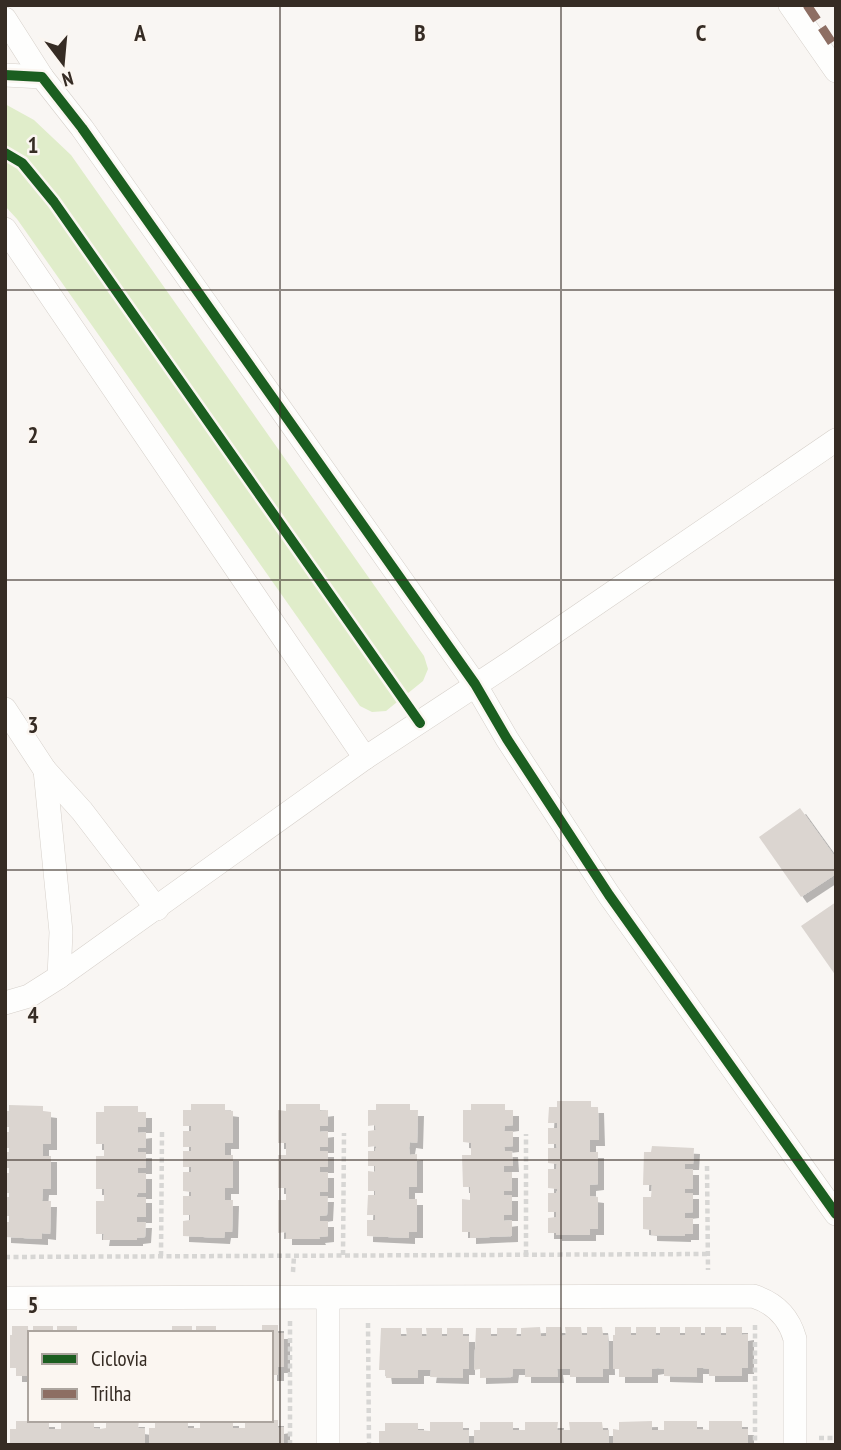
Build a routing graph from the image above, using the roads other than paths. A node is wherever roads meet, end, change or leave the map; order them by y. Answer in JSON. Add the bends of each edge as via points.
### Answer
{"nodes":[{"id":1,"x":790,"y":5,"type":"edge"},
{"id":2,"x":5,"y":19,"type":"edge"},
{"id":3,"x":836,"y":71,"type":"edge"},
{"id":4,"x":5,"y":75,"type":"edge"},
{"id":5,"x":42,"y":77,"type":"junction"},
{"id":6,"x":5,"y":229,"type":"edge"},
{"id":7,"x":836,"y":440,"type":"edge"},
{"id":8,"x":475,"y":684,"type":"junction"},
{"id":9,"x":9,"y":719,"type":"edge"},
{"id":10,"x":365,"y":758,"type":"junction"},
{"id":11,"x":45,"y":770,"type":"junction"},
{"id":12,"x":157,"y":909,"type":"junction"},
{"id":13,"x":60,"y":977,"type":"junction"},
{"id":14,"x":5,"y":1003,"type":"edge"},
{"id":15,"x":836,"y":1214,"type":"edge"},
{"id":16,"x":5,"y":1298,"type":"edge"},
{"id":17,"x":328,"y":1298,"type":"junction"},
{"id":18,"x":804,"y":1441,"type":"edge"},
{"id":19,"x":328,"y":1445,"type":"edge"}],
"edges":[{"from":1,"to":3,"type":"street"},
{"from":2,"to":5,"type":"street"},
{"from":4,"to":5,"type":"street"},
{"from":5,"to":8,"type":"street"},
{"from":6,"to":10,"type":"street"},
{"from":7,"to":8,"type":"street"},
{"from":8,"to":10,"type":"street"},
{"from":8,"to":15,"type":"street","via":[[609,895]]},
{"from":9,"to":11,"type":"street"},
{"from":10,"to":12,"type":"street"},
{"from":11,"to":12,"type":"street"},
{"from":11,"to":13,"type":"street","via":[[61,932]]},
{"from":12,"to":13,"type":"street"},
{"from":13,"to":14,"type":"street","via":[[29,996]]},
{"from":16,"to":17,"type":"street"},
{"from":17,"to":18,"type":"street","via":[[754,1296],[782,1312],[792,1329]]},
{"from":17,"to":19,"type":"street"}]}
